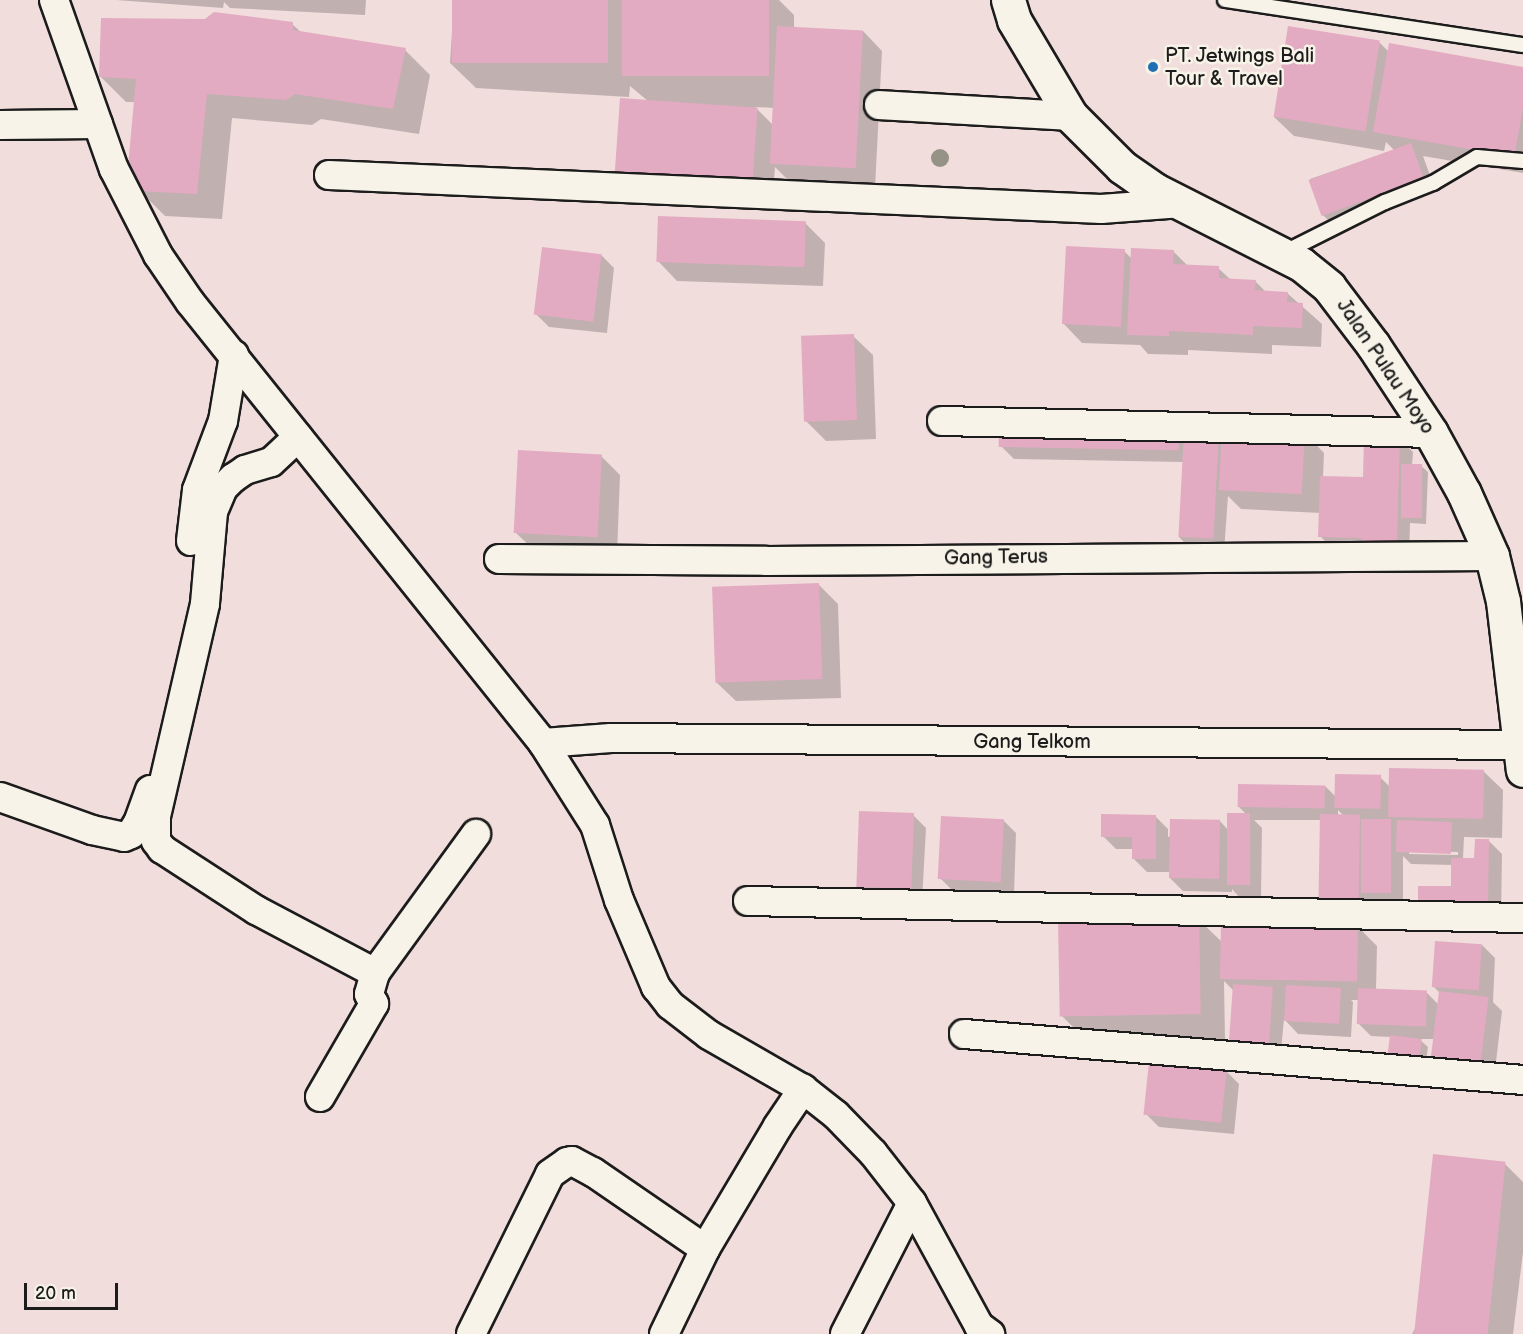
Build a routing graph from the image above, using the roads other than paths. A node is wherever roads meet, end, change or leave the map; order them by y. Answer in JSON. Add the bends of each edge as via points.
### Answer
{"nodes":[{"id":1,"x":54,"y":0,"type":"edge"},
{"id":2,"x":1008,"y":0,"type":"edge"},
{"id":3,"x":1226,"y":0,"type":"edge"},
{"id":4,"x":1523,"y":45,"type":"edge"},
{"id":5,"x":879,"y":105,"type":"dead end"},
{"id":6,"x":1071,"y":116,"type":"junction"},
{"id":7,"x":98,"y":124,"type":"junction"},
{"id":8,"x":0,"y":125,"type":"edge"},
{"id":9,"x":1523,"y":161,"type":"edge"},
{"id":10,"x":329,"y":175,"type":"dead end"},
{"id":11,"x":1182,"y":203,"type":"junction"},
{"id":12,"x":1281,"y":254,"type":"junction"},
{"id":13,"x":234,"y":355,"type":"junction"},
{"id":14,"x":942,"y":421,"type":"dead end"},
{"id":15,"x":1431,"y":433,"type":"junction"},
{"id":16,"x":286,"y":448,"type":"junction"},
{"id":17,"x":1492,"y":556,"type":"junction"},
{"id":18,"x":499,"y":559,"type":"dead end"},
{"id":19,"x":543,"y":743,"type":"junction"},
{"id":20,"x":1522,"y":757,"type":"edge"},
{"id":21,"x":0,"y":797,"type":"edge"},
{"id":22,"x":476,"y":834,"type":"dead end"},
{"id":23,"x":748,"y":901,"type":"dead end"},
{"id":24,"x":1523,"y":918,"type":"edge"},
{"id":25,"x":375,"y":973,"type":"junction"},
{"id":26,"x":964,"y":1034,"type":"dead end"},
{"id":27,"x":1523,"y":1080,"type":"edge"},
{"id":28,"x":803,"y":1089,"type":"junction"},
{"id":29,"x":321,"y":1097,"type":"dead end"},
{"id":30,"x":912,"y":1203,"type":"junction"},
{"id":31,"x":705,"y":1249,"type":"junction"},
{"id":32,"x":981,"y":1331,"type":"edge"},
{"id":33,"x":471,"y":1334,"type":"edge"},
{"id":34,"x":664,"y":1334,"type":"edge"},
{"id":35,"x":845,"y":1334,"type":"edge"}],
"edges":[{"from":1,"to":7,"type":"street"},
{"from":2,"to":6,"type":"street","name":"Jalan Pulau Moyo","via":[[1014,20]]},
{"from":3,"to":4,"type":"lane"},
{"from":5,"to":6,"type":"street"},
{"from":6,"to":11,"type":"street","name":"Jalan Pulau Moyo","via":[[1122,167]]},
{"from":7,"to":8,"type":"street"},
{"from":7,"to":13,"type":"street","via":[[114,169],[158,255]]},
{"from":9,"to":12,"type":"lane","via":[[1477,157],[1433,183],[1385,202]]},
{"from":10,"to":11,"type":"street","via":[[1101,209]]},
{"from":11,"to":12,"type":"street","name":"Jalan Pulau Moyo"},
{"from":12,"to":15,"type":"street","name":"Jalan Pulau Moyo","via":[[1301,264],[1353,315]]},
{"from":13,"to":16,"type":"street"},
{"from":13,"to":21,"type":"street","via":[[224,421],[197,490],[181,641],[157,767],[138,823],[124,837],[92,830]]},
{"from":14,"to":15,"type":"street"},
{"from":15,"to":17,"type":"street","name":"Jalan Pulau Moyo"},
{"from":16,"to":19,"type":"street"},
{"from":16,"to":25,"type":"street","via":[[232,478],[213,512],[205,604],[156,817],[156,841],[162,849],[256,910]]},
{"from":17,"to":18,"type":"street","name":"Gang Terus"},
{"from":17,"to":20,"type":"street","name":"Jalan Pulau Moyo","via":[[1503,601]]},
{"from":19,"to":20,"type":"street","name":"Gang Telkom","via":[[646,738]]},
{"from":19,"to":28,"type":"street","via":[[596,825],[619,900],[656,987],[670,1005],[709,1035]]},
{"from":22,"to":25,"type":"street"},
{"from":23,"to":24,"type":"street"},
{"from":25,"to":29,"type":"street","via":[[369,994],[374,1004]]},
{"from":26,"to":27,"type":"street"},
{"from":28,"to":30,"type":"street","via":[[836,1115],[873,1153]]},
{"from":28,"to":31,"type":"street"},
{"from":30,"to":32,"type":"street"},
{"from":30,"to":35,"type":"street"},
{"from":31,"to":33,"type":"street","via":[[593,1172],[567,1162],[550,1174]]},
{"from":31,"to":34,"type":"street"}]}
